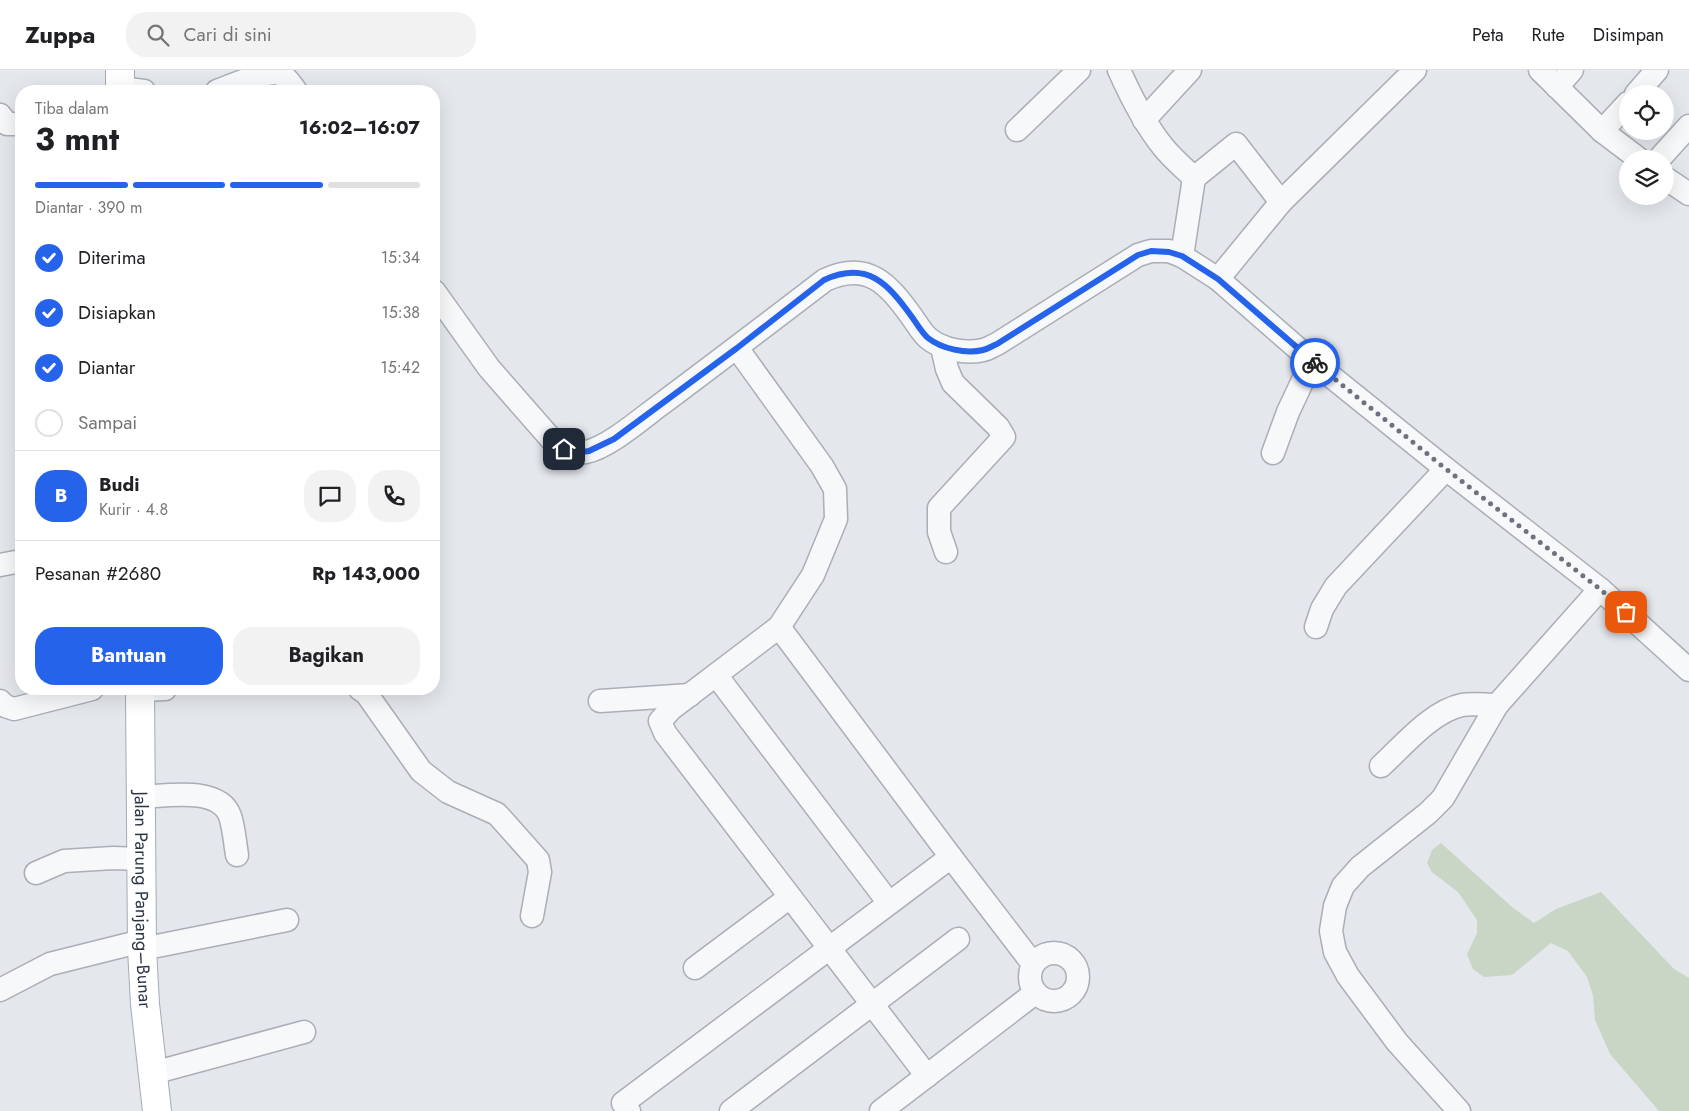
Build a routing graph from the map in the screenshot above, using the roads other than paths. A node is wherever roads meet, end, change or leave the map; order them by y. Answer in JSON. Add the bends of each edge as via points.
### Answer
{"nodes":[{"id":1,"x":1078,"y":70,"type":"edge"},
{"id":2,"x":1120,"y":70,"type":"edge"},
{"id":3,"x":1415,"y":70,"type":"edge"},
{"id":4,"x":1540,"y":70,"type":"edge"},
{"id":5,"x":1572,"y":70,"type":"edge"},
{"id":6,"x":1657,"y":70,"type":"edge"},
{"id":7,"x":281,"y":72,"type":"edge"},
{"id":8,"x":1185,"y":72,"type":"edge"},
{"id":9,"x":233,"y":85,"type":"edge"},
{"id":10,"x":292,"y":85,"type":"edge"},
{"id":11,"x":1644,"y":85,"type":"edge"},
{"id":12,"x":1557,"y":87,"type":"junction"},
{"id":13,"x":1619,"y":113,"type":"edge"},
{"id":14,"x":0,"y":115,"type":"edge"},
{"id":15,"x":1144,"y":120,"type":"junction"},
{"id":16,"x":15,"y":124,"type":"edge"},
{"id":17,"x":1689,"y":126,"type":"edge"},
{"id":18,"x":1017,"y":130,"type":"dead end"},
{"id":19,"x":1602,"y":131,"type":"junction"},
{"id":20,"x":1627,"y":150,"type":"edge"},
{"id":21,"x":1667,"y":150,"type":"edge"},
{"id":22,"x":1194,"y":178,"type":"junction"},
{"id":23,"x":1674,"y":184,"type":"edge"},
{"id":24,"x":1689,"y":194,"type":"edge"},
{"id":25,"x":1281,"y":202,"type":"junction"},
{"id":26,"x":1182,"y":256,"type":"junction"},
{"id":27,"x":1218,"y":279,"type":"junction"},
{"id":28,"x":440,"y":299,"type":"edge"},
{"id":29,"x":942,"y":347,"type":"junction"},
{"id":30,"x":737,"y":348,"type":"junction"},
{"id":31,"x":1312,"y":361,"type":"junction"},
{"id":32,"x":1273,"y":453,"type":"dead end"},
{"id":33,"x":1446,"y":469,"type":"junction"},
{"id":34,"x":946,"y":552,"type":"dead end"},
{"id":35,"x":15,"y":562,"type":"edge"},
{"id":36,"x":0,"y":565,"type":"edge"},
{"id":37,"x":1600,"y":589,"type":"junction"},
{"id":38,"x":779,"y":627,"type":"junction"},
{"id":39,"x":1316,"y":627,"type":"dead end"},
{"id":40,"x":1689,"y":670,"type":"edge"},
{"id":41,"x":716,"y":675,"type":"junction"},
{"id":42,"x":69,"y":695,"type":"edge"},
{"id":43,"x":148,"y":695,"type":"edge"},
{"id":44,"x":367,"y":695,"type":"edge"},
{"id":45,"x":690,"y":695,"type":"junction"},
{"id":46,"x":0,"y":701,"type":"edge"},
{"id":47,"x":600,"y":701,"type":"dead end"},
{"id":48,"x":1497,"y":705,"type":"junction"},
{"id":49,"x":1381,"y":766,"type":"dead end"},
{"id":50,"x":140,"y":797,"type":"junction"},
{"id":51,"x":237,"y":855,"type":"dead end"},
{"id":52,"x":951,"y":857,"type":"junction"},
{"id":53,"x":141,"y":859,"type":"junction"},
{"id":54,"x":36,"y":872,"type":"dead end"},
{"id":55,"x":790,"y":897,"type":"junction"},
{"id":56,"x":889,"y":903,"type":"junction"},
{"id":57,"x":532,"y":916,"type":"dead end"},
{"id":58,"x":287,"y":920,"type":"dead end"},
{"id":59,"x":958,"y":939,"type":"dead end"},
{"id":60,"x":142,"y":945,"type":"junction"},
{"id":61,"x":829,"y":948,"type":"junction"},
{"id":62,"x":1033,"y":964,"type":"junction"},
{"id":63,"x":696,"y":968,"type":"dead end"},
{"id":64,"x":0,"y":990,"type":"edge"},
{"id":65,"x":1035,"y":993,"type":"junction"},
{"id":66,"x":872,"y":1004,"type":"junction"},
{"id":67,"x":304,"y":1032,"type":"dead end"},
{"id":68,"x":153,"y":1073,"type":"junction"},
{"id":69,"x":927,"y":1076,"type":"junction"},
{"id":70,"x":157,"y":1111,"type":"edge"},
{"id":71,"x":629,"y":1111,"type":"edge"},
{"id":72,"x":731,"y":1111,"type":"edge"},
{"id":73,"x":881,"y":1111,"type":"edge"},
{"id":74,"x":1459,"y":1111,"type":"edge"}],
"edges":[{"from":1,"to":18,"type":"street"},
{"from":2,"to":15,"type":"street"},
{"from":3,"to":25,"type":"street"},
{"from":4,"to":12,"type":"street"},
{"from":5,"to":12,"type":"street"},
{"from":6,"to":11,"type":"street"},
{"from":7,"to":9,"type":"street"},
{"from":7,"to":10,"type":"street"},
{"from":8,"to":15,"type":"street"},
{"from":12,"to":19,"type":"street"},
{"from":13,"to":19,"type":"street"},
{"from":14,"to":16,"type":"street","via":[[7,124]]},
{"from":15,"to":22,"type":"street","via":[[1164,148]]},
{"from":17,"to":21,"type":"street"},
{"from":19,"to":20,"type":"street"},
{"from":22,"to":25,"type":"street","via":[[1236,144]]},
{"from":22,"to":26,"type":"street"},
{"from":23,"to":24,"type":"street"},
{"from":25,"to":27,"type":"street"},
{"from":26,"to":27,"type":"street"},
{"from":26,"to":29,"type":"street","via":[[1151,251],[1138,255],[982,351]]},
{"from":27,"to":31,"type":"street"},
{"from":28,"to":30,"type":"street","via":[[490,368],[552,440],[575,453],[589,451],[614,439]]},
{"from":29,"to":30,"type":"street","via":[[928,338],[895,294],[876,278],[860,272],[838,274],[824,280]]},
{"from":29,"to":34,"type":"street","via":[[953,382],[1004,437],[939,508],[939,532]]},
{"from":30,"to":38,"type":"street","via":[[835,489],[836,520],[813,575]]},
{"from":31,"to":32,"type":"street"},
{"from":31,"to":33,"type":"street"},
{"from":33,"to":37,"type":"street"},
{"from":33,"to":39,"type":"street","via":[[1336,586]]},
{"from":35,"to":36,"type":"street"},
{"from":37,"to":40,"type":"street"},
{"from":37,"to":48,"type":"street"},
{"from":38,"to":41,"type":"street"},
{"from":38,"to":52,"type":"street"},
{"from":41,"to":45,"type":"street"},
{"from":41,"to":56,"type":"street"},
{"from":42,"to":46,"type":"street","via":[[14,709]]},
{"from":43,"to":50,"type":"main road","name":"Jalan Parung Panjang–Bunar"},
{"from":44,"to":57,"type":"street","via":[[420,771],[448,792],[497,814],[538,860],[540,872]]},
{"from":45,"to":47,"type":"street"},
{"from":45,"to":55,"type":"street","via":[[660,721],[665,734]]},
{"from":48,"to":49,"type":"street","via":[[1462,705],[1449,710],[1431,720]]},
{"from":48,"to":74,"type":"street","via":[[1443,798],[1360,866],[1343,886],[1335,906],[1331,931],[1335,952],[1348,976],[1398,1042]]},
{"from":50,"to":51,"type":"street","via":[[210,797],[224,806],[230,816]]},
{"from":50,"to":53,"type":"main road","name":"Jalan Parung Panjang–Bunar"},
{"from":52,"to":56,"type":"street"},
{"from":52,"to":62,"type":"street"},
{"from":53,"to":54,"type":"street","via":[[64,861]]},
{"from":53,"to":60,"type":"main road","name":"Jalan Parung Panjang–Bunar"},
{"from":55,"to":61,"type":"street"},
{"from":55,"to":63,"type":"street"},
{"from":56,"to":61,"type":"street"},
{"from":58,"to":60,"type":"street"},
{"from":59,"to":66,"type":"street"},
{"from":60,"to":64,"type":"street","via":[[50,964]]},
{"from":60,"to":68,"type":"main road","name":"Jalan Parung Panjang–Bunar"},
{"from":61,"to":66,"type":"street"},
{"from":61,"to":71,"type":"street","via":[[623,1103]]},
{"from":62,"to":65,"type":"street","via":[[1029,979]]},
{"from":62,"to":65,"type":"street","via":[[1046,953],[1054,952],[1070,958],[1078,972],[1075,989],[1064,999],[1048,1001]]},
{"from":65,"to":69,"type":"street"},
{"from":66,"to":69,"type":"street"},
{"from":66,"to":72,"type":"street"},
{"from":67,"to":68,"type":"street"},
{"from":68,"to":70,"type":"main road","name":"Jalan Parung Panjang–Bunar"},
{"from":69,"to":73,"type":"street"}]}
